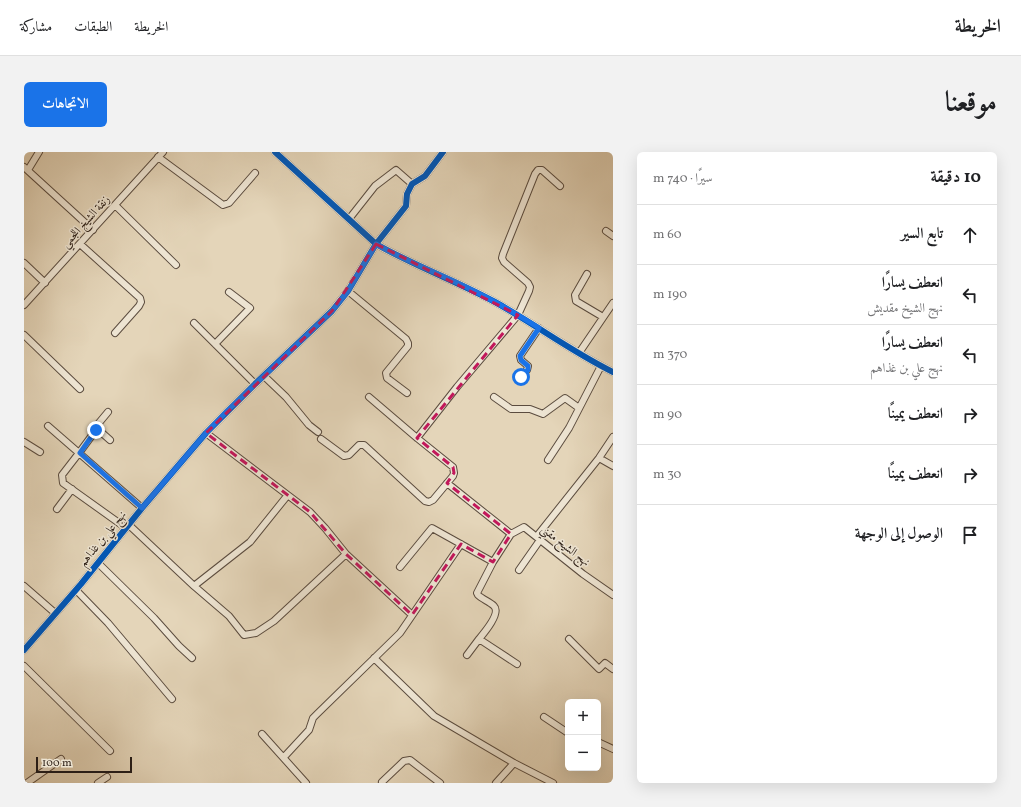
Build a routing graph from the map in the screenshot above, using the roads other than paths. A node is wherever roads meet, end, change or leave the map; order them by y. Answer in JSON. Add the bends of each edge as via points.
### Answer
{"nodes":[{"id":1,"x":39,"y":152,"type":"edge"},
{"id":2,"x":162,"y":152,"type":"edge"},
{"id":3,"x":276,"y":152,"type":"edge"},
{"id":4,"x":443,"y":152,"type":"edge"},
{"id":5,"x":158,"y":157,"type":"junction"},
{"id":6,"x":26,"y":168,"type":"edge"},
{"id":7,"x":255,"y":173,"type":"dead end"},
{"id":8,"x":412,"y":184,"type":"junction"},
{"id":9,"x":560,"y":186,"type":"dead end"},
{"id":10,"x":115,"y":205,"type":"junction"},
{"id":11,"x":348,"y":219,"type":"junction"},
{"id":12,"x":93,"y":230,"type":"junction"},
{"id":13,"x":606,"y":231,"type":"dead end"},
{"id":14,"x":613,"y":236,"type":"edge"},
{"id":15,"x":80,"y":244,"type":"junction"},
{"id":16,"x":376,"y":244,"type":"junction"},
{"id":17,"x":24,"y":263,"type":"edge"},
{"id":18,"x":176,"y":265,"type":"dead end"},
{"id":19,"x":587,"y":274,"type":"dead end"},
{"id":20,"x":45,"y":283,"type":"junction"},
{"id":21,"x":348,"y":291,"type":"junction"},
{"id":22,"x":229,"y":292,"type":"dead end"},
{"id":23,"x":613,"y":303,"type":"edge"},
{"id":24,"x":24,"y":305,"type":"edge"},
{"id":25,"x":518,"y":315,"type":"junction"},
{"id":26,"x":604,"y":317,"type":"junction"},
{"id":27,"x":194,"y":323,"type":"dead end"},
{"id":28,"x":539,"y":328,"type":"junction"},
{"id":29,"x":115,"y":333,"type":"dead end"},
{"id":30,"x":24,"y":335,"type":"edge"},
{"id":31,"x":215,"y":344,"type":"junction"},
{"id":32,"x":579,"y":353,"type":"junction"},
{"id":33,"x":601,"y":366,"type":"junction"},
{"id":34,"x":613,"y":372,"type":"edge"},
{"id":35,"x":264,"y":376,"type":"junction"},
{"id":36,"x":521,"y":377,"type":"dead end"},
{"id":37,"x":255,"y":384,"type":"junction"},
{"id":38,"x":80,"y":389,"type":"dead end"},
{"id":39,"x":407,"y":393,"type":"dead end"},
{"id":40,"x":369,"y":397,"type":"dead end"},
{"id":41,"x":494,"y":397,"type":"dead end"},
{"id":42,"x":579,"y":408,"type":"junction"},
{"id":43,"x":108,"y":412,"type":"dead end"},
{"id":44,"x":48,"y":426,"type":"dead end"},
{"id":45,"x":96,"y":430,"type":"junction"},
{"id":46,"x":318,"y":432,"type":"dead end"},
{"id":47,"x":206,"y":433,"type":"junction"},
{"id":48,"x":613,"y":437,"type":"edge"},
{"id":49,"x":417,"y":438,"type":"junction"},
{"id":50,"x":321,"y":439,"type":"dead end"},
{"id":51,"x":110,"y":440,"type":"dead end"},
{"id":52,"x":24,"y":442,"type":"edge"},
{"id":53,"x":40,"y":452,"type":"dead end"},
{"id":54,"x":80,"y":453,"type":"junction"},
{"id":55,"x":599,"y":458,"type":"junction"},
{"id":56,"x":548,"y":460,"type":"dead end"},
{"id":57,"x":613,"y":466,"type":"edge"},
{"id":58,"x":447,"y":483,"type":"junction"},
{"id":59,"x":72,"y":489,"type":"junction"},
{"id":60,"x":287,"y":496,"type":"junction"},
{"id":61,"x":142,"y":508,"type":"junction"},
{"id":62,"x":56,"y":509,"type":"dead end"},
{"id":63,"x":127,"y":526,"type":"junction"},
{"id":64,"x":512,"y":534,"type":"junction"},
{"id":65,"x":538,"y":538,"type":"junction"},
{"id":66,"x":461,"y":544,"type":"junction"},
{"id":67,"x":346,"y":554,"type":"junction"},
{"id":68,"x":493,"y":562,"type":"junction"},
{"id":69,"x":98,"y":563,"type":"junction"},
{"id":70,"x":400,"y":567,"type":"dead end"},
{"id":71,"x":519,"y":570,"type":"dead end"},
{"id":72,"x":24,"y":586,"type":"edge"},
{"id":73,"x":194,"y":586,"type":"junction"},
{"id":74,"x":76,"y":590,"type":"junction"},
{"id":75,"x":613,"y":595,"type":"edge"},
{"id":76,"x":55,"y":613,"type":"junction"},
{"id":77,"x":412,"y":615,"type":"junction"},
{"id":78,"x":479,"y":639,"type":"junction"},
{"id":79,"x":569,"y":639,"type":"dead end"},
{"id":80,"x":24,"y":648,"type":"edge"},
{"id":81,"x":467,"y":655,"type":"dead end"},
{"id":82,"x":192,"y":658,"type":"dead end"},
{"id":83,"x":374,"y":658,"type":"junction"},
{"id":84,"x":517,"y":664,"type":"dead end"},
{"id":85,"x":24,"y":666,"type":"edge"},
{"id":86,"x":613,"y":670,"type":"edge"},
{"id":87,"x":172,"y":699,"type":"dead end"},
{"id":88,"x":544,"y":717,"type":"dead end"},
{"id":89,"x":565,"y":731,"type":"edge"},
{"id":90,"x":262,"y":734,"type":"dead end"},
{"id":91,"x":601,"y":743,"type":"edge"},
{"id":92,"x":613,"y":749,"type":"edge"},
{"id":93,"x":110,"y":751,"type":"dead end"},
{"id":94,"x":284,"y":757,"type":"junction"},
{"id":95,"x":60,"y":758,"type":"dead end"},
{"id":96,"x":514,"y":763,"type":"junction"},
{"id":97,"x":107,"y":777,"type":"dead end"},
{"id":98,"x":300,"y":777,"type":"junction"},
{"id":99,"x":382,"y":782,"type":"edge"},
{"id":100,"x":27,"y":783,"type":"edge"},
{"id":101,"x":98,"y":783,"type":"edge"},
{"id":102,"x":295,"y":783,"type":"edge"},
{"id":103,"x":306,"y":783,"type":"edge"},
{"id":104,"x":440,"y":783,"type":"edge"},
{"id":105,"x":496,"y":783,"type":"edge"},
{"id":106,"x":553,"y":783,"type":"edge"}],
"edges":[{"from":1,"to":6,"type":"street"},
{"from":2,"to":5,"type":"street","name":"زنقة الشيخ اللجمي"},
{"from":3,"to":11,"type":"street"},
{"from":4,"to":8,"type":"street","via":[[426,176]]},
{"from":5,"to":7,"type":"street","via":[[222,205],[229,203]]},
{"from":5,"to":10,"type":"street","name":"زنقة الشيخ اللجمي"},
{"from":6,"to":12,"type":"street"},
{"from":8,"to":11,"type":"street","via":[[396,170],[375,186]]},
{"from":8,"to":16,"type":"street","name":"نهج علي بن غذاهم","via":[[407,194],[406,206]]},
{"from":9,"to":25,"type":"street","via":[[542,170],[536,171],[503,254],[504,262],[530,287]]},
{"from":10,"to":12,"type":"street","name":"زنقة الشيخ اللجمي"},
{"from":10,"to":18,"type":"street"},
{"from":11,"to":16,"type":"street"},
{"from":12,"to":15,"type":"street","name":"زنقة الشيخ اللجمي"},
{"from":13,"to":14,"type":"street"},
{"from":15,"to":20,"type":"street","name":"زنقة الشيخ اللجمي"},
{"from":15,"to":29,"type":"street","via":[[140,298],[139,306]]},
{"from":16,"to":21,"type":"street","name":"نهج علي بن غذاهم"},
{"from":16,"to":25,"type":"street","via":[[467,287]]},
{"from":17,"to":20,"type":"street"},
{"from":19,"to":26,"type":"street","via":[[575,295],[576,301]]},
{"from":20,"to":24,"type":"street","name":"زنقة الشيخ اللجمي"},
{"from":21,"to":35,"type":"street","name":"نهج علي بن غذاهم","via":[[332,311]]},
{"from":21,"to":39,"type":"street","via":[[408,343],[386,373],[387,378]]},
{"from":22,"to":31,"type":"street","via":[[250,308]]},
{"from":23,"to":26,"type":"street"},
{"from":25,"to":28,"type":"street"},
{"from":25,"to":49,"type":"street"},
{"from":26,"to":32,"type":"street"},
{"from":27,"to":31,"type":"street"},
{"from":28,"to":32,"type":"street"},
{"from":28,"to":36,"type":"street","via":[[520,356],[528,366],[528,370]]},
{"from":30,"to":38,"type":"street"},
{"from":31,"to":37,"type":"street"},
{"from":32,"to":33,"type":"street"},
{"from":33,"to":34,"type":"street"},
{"from":33,"to":42,"type":"street"},
{"from":35,"to":37,"type":"street","name":"نهج علي بن غذاهم"},
{"from":35,"to":46,"type":"street"},
{"from":37,"to":47,"type":"street","name":"نهج علي بن غذاهم"},
{"from":40,"to":49,"type":"street"},
{"from":41,"to":42,"type":"street","via":[[511,409],[530,409],[543,414],[565,398]]},
{"from":42,"to":56,"type":"street"},
{"from":43,"to":45,"type":"street"},
{"from":44,"to":54,"type":"street"},
{"from":45,"to":51,"type":"street"},
{"from":45,"to":54,"type":"street"},
{"from":47,"to":60,"type":"street"},
{"from":47,"to":61,"type":"street","name":"نهج علي بن غذاهم"},
{"from":48,"to":55,"type":"street"},
{"from":49,"to":58,"type":"street","via":[[453,467],[454,473]]},
{"from":50,"to":58,"type":"street","via":[[344,456],[364,445],[427,502],[433,500]]},
{"from":52,"to":53,"type":"street"},
{"from":54,"to":59,"type":"street","via":[[62,475],[63,483]]},
{"from":54,"to":61,"type":"street"},
{"from":55,"to":57,"type":"street"},
{"from":55,"to":65,"type":"street"},
{"from":58,"to":64,"type":"street"},
{"from":59,"to":62,"type":"street"},
{"from":59,"to":63,"type":"street"},
{"from":60,"to":67,"type":"street","via":[[310,512]]},
{"from":60,"to":73,"type":"street","via":[[250,542]]},
{"from":61,"to":63,"type":"street","name":"نهج علي بن غذاهم"},
{"from":63,"to":69,"type":"street","name":"نهج علي بن غذاهم"},
{"from":63,"to":73,"type":"street"},
{"from":64,"to":65,"type":"street","name":"نهج الشيخ مقني","via":[[524,527]]},
{"from":64,"to":68,"type":"street"},
{"from":65,"to":71,"type":"street"},
{"from":65,"to":75,"type":"street","name":"نهج الشيخ مقني"},
{"from":66,"to":68,"type":"street"},
{"from":66,"to":70,"type":"street","via":[[432,528]]},
{"from":66,"to":77,"type":"street"},
{"from":67,"to":73,"type":"street","via":[[274,621],[256,633],[244,635],[229,616]]},
{"from":67,"to":77,"type":"street"},
{"from":68,"to":78,"type":"street","via":[[477,593],[496,610],[494,618]]},
{"from":69,"to":74,"type":"street","name":"نهج علي بن غذاهم"},
{"from":69,"to":82,"type":"street"},
{"from":72,"to":76,"type":"street"},
{"from":74,"to":76,"type":"street","name":"نهج علي بن غذاهم"},
{"from":74,"to":87,"type":"street","via":[[108,623]]},
{"from":76,"to":80,"type":"street","name":"نهج علي بن غذاهم"},
{"from":77,"to":83,"type":"street","via":[[400,633]]},
{"from":78,"to":81,"type":"street"},
{"from":78,"to":84,"type":"street"},
{"from":79,"to":86,"type":"street","via":[[599,669],[604,663]]},
{"from":83,"to":94,"type":"street","via":[[313,718],[309,730]]},
{"from":83,"to":96,"type":"street","via":[[434,716]]},
{"from":85,"to":93,"type":"street"},
{"from":88,"to":89,"type":"street"},
{"from":90,"to":94,"type":"street"},
{"from":91,"to":92,"type":"street"},
{"from":94,"to":98,"type":"street"},
{"from":95,"to":100,"type":"street"},
{"from":96,"to":105,"type":"street"},
{"from":96,"to":106,"type":"street"},
{"from":97,"to":101,"type":"street"},
{"from":98,"to":102,"type":"street"},
{"from":98,"to":103,"type":"street"},
{"from":99,"to":104,"type":"street","via":[[404,761],[410,760]]}]}
